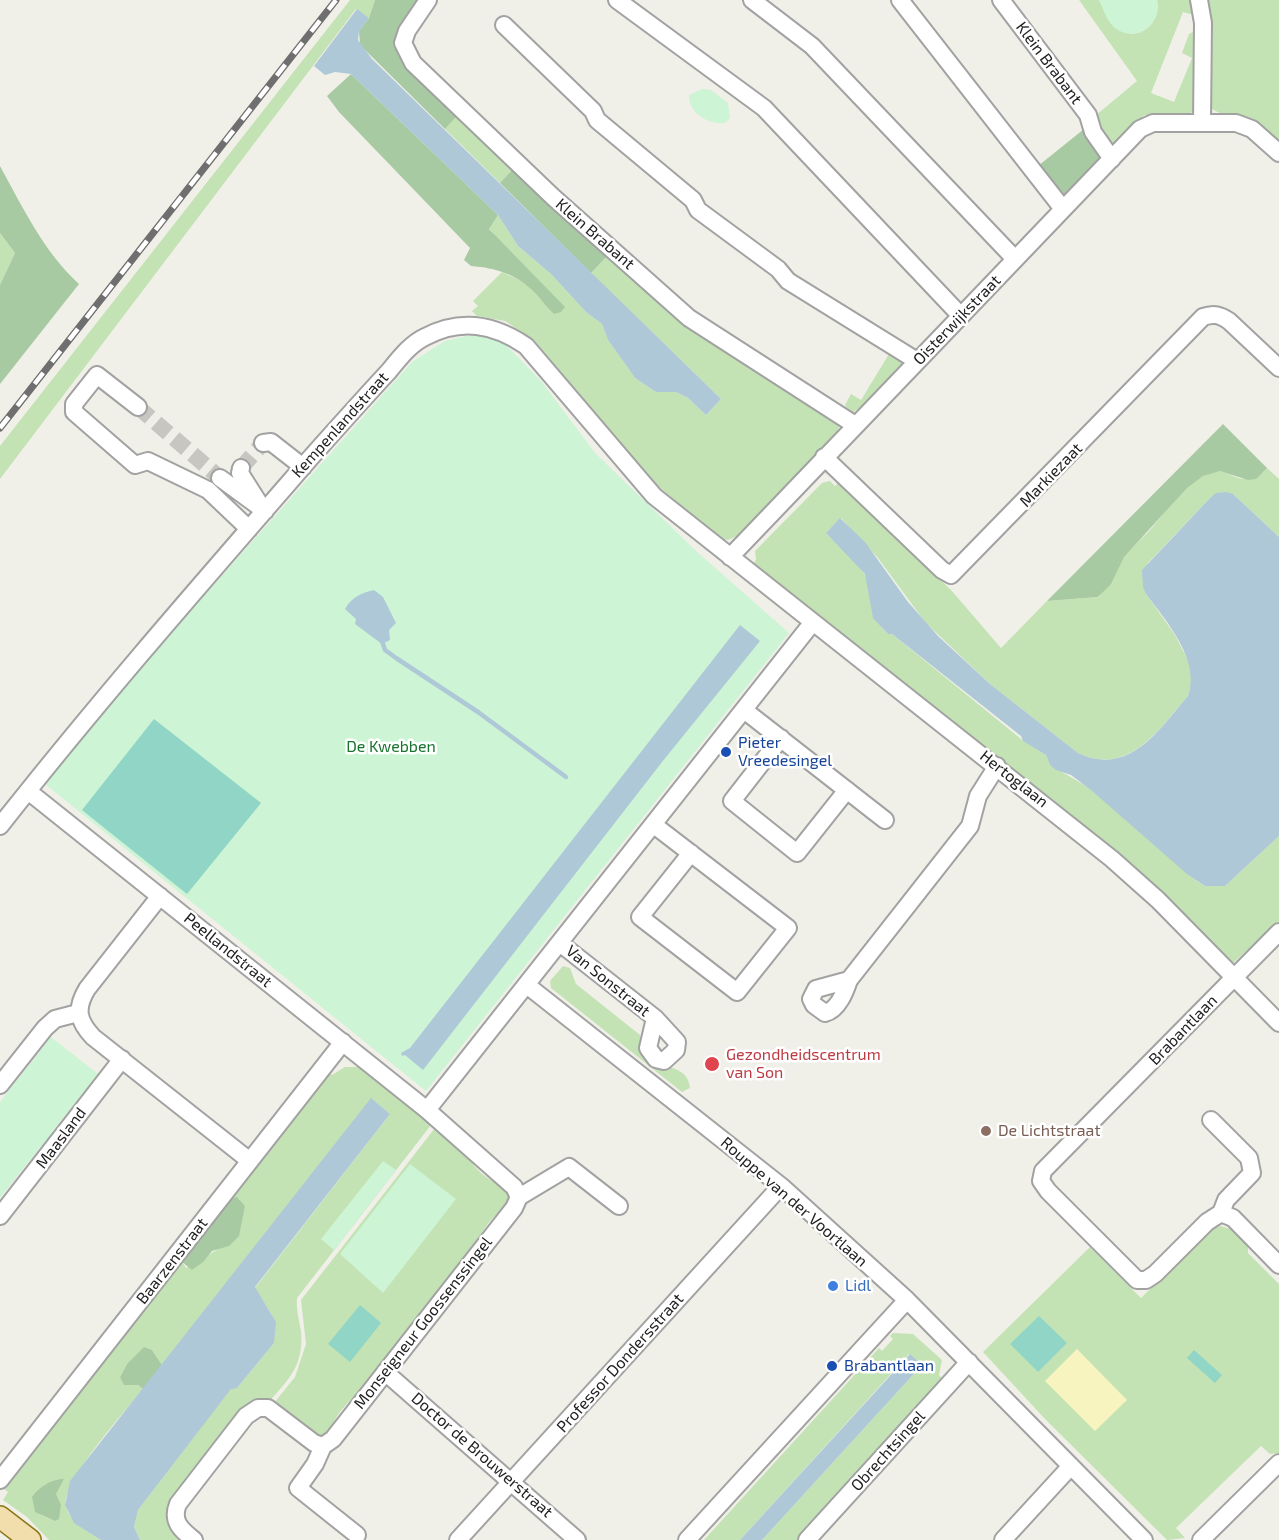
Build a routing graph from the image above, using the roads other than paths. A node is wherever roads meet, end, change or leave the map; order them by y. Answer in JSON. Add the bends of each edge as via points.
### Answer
{"nodes":[{"id":1,"x":428,"y":0,"type":"edge"},
{"id":2,"x":617,"y":0,"type":"edge"},
{"id":3,"x":752,"y":0,"type":"edge"},
{"id":4,"x":900,"y":0,"type":"edge"},
{"id":5,"x":1001,"y":0,"type":"edge"},
{"id":6,"x":1198,"y":0,"type":"edge"},
{"id":7,"x":504,"y":25,"type":"dead end"},
{"id":8,"x":1202,"y":123,"type":"junction"},
{"id":9,"x":1279,"y":153,"type":"edge"},
{"id":10,"x":1112,"y":159,"type":"junction"},
{"id":11,"x":1063,"y":209,"type":"junction"},
{"id":12,"x":1015,"y":259,"type":"junction"},
{"id":13,"x":961,"y":316,"type":"junction"},
{"id":14,"x":917,"y":361,"type":"junction"},
{"id":15,"x":1279,"y":368,"type":"edge"},
{"id":16,"x":138,"y":407,"type":"tunnel mouth"},
{"id":17,"x":855,"y":425,"type":"junction"},
{"id":18,"x":263,"y":442,"type":"dead end"},
{"id":19,"x":824,"y":457,"type":"junction"},
{"id":20,"x":303,"y":467,"type":"junction"},
{"id":21,"x":241,"y":468,"type":"dead end"},
{"id":22,"x":220,"y":478,"type":"tunnel mouth"},
{"id":23,"x":265,"y":511,"type":"junction"},
{"id":24,"x":249,"y":529,"type":"junction"},
{"id":25,"x":730,"y":557,"type":"junction"},
{"id":26,"x":813,"y":622,"type":"junction"},
{"id":27,"x":744,"y":710,"type":"junction"},
{"id":28,"x":781,"y":738,"type":"junction"},
{"id":29,"x":997,"y":766,"type":"junction"},
{"id":30,"x":847,"y":790,"type":"junction"},
{"id":31,"x":28,"y":791,"type":"junction"},
{"id":32,"x":885,"y":820,"type":"dead end"},
{"id":33,"x":654,"y":825,"type":"junction"},
{"id":34,"x":0,"y":826,"type":"edge"},
{"id":35,"x":691,"y":854,"type":"junction"},
{"id":36,"x":160,"y":896,"type":"junction"},
{"id":37,"x":1279,"y":932,"type":"edge"},
{"id":38,"x":561,"y":944,"type":"junction"},
{"id":39,"x":1234,"y":978,"type":"junction"},
{"id":40,"x":849,"y":980,"type":"dead end"},
{"id":41,"x":528,"y":986,"type":"junction"},
{"id":42,"x":78,"y":1013,"type":"junction"},
{"id":43,"x":655,"y":1018,"type":"dead end"},
{"id":44,"x":1279,"y":1023,"type":"edge"},
{"id":45,"x":343,"y":1042,"type":"junction"},
{"id":46,"x":122,"y":1059,"type":"junction"},
{"id":47,"x":0,"y":1084,"type":"edge"},
{"id":48,"x":427,"y":1110,"type":"junction"},
{"id":49,"x":1211,"y":1120,"type":"dead end"},
{"id":50,"x":250,"y":1161,"type":"junction"},
{"id":51,"x":781,"y":1186,"type":"junction"},
{"id":52,"x":519,"y":1197,"type":"junction"},
{"id":53,"x":619,"y":1206,"type":"dead end"},
{"id":54,"x":1221,"y":1213,"type":"junction"},
{"id":55,"x":0,"y":1216,"type":"edge"},
{"id":56,"x":1279,"y":1265,"type":"edge"},
{"id":57,"x":908,"y":1300,"type":"junction"},
{"id":58,"x":969,"y":1362,"type":"junction"},
{"id":59,"x":385,"y":1372,"type":"junction"},
{"id":60,"x":323,"y":1446,"type":"junction"},
{"id":61,"x":1279,"y":1463,"type":"edge"},
{"id":62,"x":1071,"y":1466,"type":"junction"},
{"id":63,"x":0,"y":1480,"type":"edge"},
{"id":64,"x":512,"y":1481,"type":"junction"},
{"id":65,"x":0,"y":1517,"type":"edge"},
{"id":66,"x":357,"y":1535,"type":"dead end"},
{"id":67,"x":30,"y":1540,"type":"edge"},
{"id":68,"x":194,"y":1540,"type":"edge"},
{"id":69,"x":458,"y":1540,"type":"edge"},
{"id":70,"x":577,"y":1540,"type":"edge"},
{"id":71,"x":687,"y":1540,"type":"edge"},
{"id":72,"x":807,"y":1540,"type":"edge"},
{"id":73,"x":1003,"y":1540,"type":"edge"},
{"id":74,"x":1144,"y":1540,"type":"edge"},
{"id":75,"x":1201,"y":1540,"type":"edge"}],
"edges":[{"from":1,"to":17,"type":"street","name":"Klein Brabant","via":[[403,43],[413,63],[553,197],[689,318]]},
{"from":2,"to":13,"type":"street","via":[[764,108]]},
{"from":3,"to":12,"type":"street","via":[[812,46]]},
{"from":4,"to":11,"type":"street"},
{"from":5,"to":10,"type":"street","name":"Klein Brabant","via":[[1088,115],[1093,132]]},
{"from":6,"to":8,"type":"street","via":[[1203,23]]},
{"from":7,"to":14,"type":"street","via":[[593,111],[597,120],[693,200],[698,210],[778,269],[788,281]]},
{"from":8,"to":9,"type":"street","name":"Oisterwijkstraat","via":[[1236,123],[1252,129]]},
{"from":8,"to":10,"type":"street","name":"Oisterwijkstraat","via":[[1153,123],[1140,129]]},
{"from":10,"to":11,"type":"street","name":"Oisterwijkstraat"},
{"from":11,"to":12,"type":"street","name":"Oisterwijkstraat"},
{"from":12,"to":13,"type":"street","name":"Oisterwijkstraat"},
{"from":13,"to":14,"type":"street","name":"Oisterwijkstraat"},
{"from":14,"to":17,"type":"street","name":"Oisterwijkstraat"},
{"from":15,"to":19,"type":"street","name":"Markiezaat","via":[[1229,321],[1220,315],[1203,317],[951,575]]},
{"from":16,"to":24,"type":"street","via":[[97,375],[74,411],[135,465],[148,461],[208,490]]},
{"from":17,"to":19,"type":"street","name":"Oisterwijkstraat"},
{"from":18,"to":20,"type":"street","via":[[270,442]]},
{"from":19,"to":25,"type":"street","name":"Oisterwijkstraat"},
{"from":20,"to":23,"type":"street","name":"Kempenlandstraat"},
{"from":20,"to":25,"type":"street","name":"Kempenlandstraat","via":[[422,338],[444,328],[478,325],[506,332],[526,346],[654,496]]},
{"from":21,"to":23,"type":"street","via":[[240,473]]},
{"from":22,"to":23,"type":"street"},
{"from":23,"to":24,"type":"street","name":"Kempenlandstraat"},
{"from":24,"to":31,"type":"street","name":"Kempenlandstraat"},
{"from":25,"to":26,"type":"street","name":"Hertoglaan"},
{"from":26,"to":27,"type":"street"},
{"from":26,"to":29,"type":"street","name":"Hertoglaan"},
{"from":27,"to":28,"type":"street"},
{"from":27,"to":33,"type":"street"},
{"from":28,"to":30,"type":"street"},
{"from":28,"to":30,"type":"street","via":[[732,801],[797,853]]},
{"from":29,"to":39,"type":"street","name":"Hertoglaan","via":[[1158,900]]},
{"from":29,"to":40,"type":"street","via":[[978,796],[970,826]]},
{"from":30,"to":32,"type":"street"},
{"from":31,"to":34,"type":"street","name":"Kempenlandstraat"},
{"from":31,"to":36,"type":"street","name":"Peellandstraat"},
{"from":33,"to":35,"type":"street"},
{"from":33,"to":38,"type":"street"},
{"from":35,"to":35,"type":"street","via":[[640,916],[737,992],[788,928]]},
{"from":36,"to":42,"type":"street","via":[[87,989]]},
{"from":36,"to":45,"type":"street","name":"Peellandstraat"},
{"from":37,"to":39,"type":"street","name":"Brabantlaan"},
{"from":38,"to":41,"type":"street"},
{"from":38,"to":43,"type":"street","name":"Van Sonstraat"},
{"from":39,"to":44,"type":"street","name":"Hertoglaan"},
{"from":39,"to":54,"type":"street","name":"Brabantlaan","via":[[1043,1171],[1041,1180],[1137,1280],[1155,1274]]},
{"from":41,"to":48,"type":"street"},
{"from":41,"to":51,"type":"street","name":"Rouppe van der Voortlaan"},
{"from":42,"to":46,"type":"street","via":[[83,1026]]},
{"from":42,"to":47,"type":"street","via":[[50,1023]]},
{"from":45,"to":48,"type":"street","name":"Peellandstraat"},
{"from":45,"to":50,"type":"street","name":"Baarzenstraat"},
{"from":46,"to":50,"type":"street"},
{"from":46,"to":55,"type":"street","name":"Maasland"},
{"from":48,"to":52,"type":"street","via":[[514,1187]]},
{"from":49,"to":54,"type":"street","via":[[1249,1158],[1252,1173],[1226,1200]]},
{"from":50,"to":63,"type":"street","name":"Baarzenstraat"},
{"from":51,"to":57,"type":"street","name":"Rouppe van der Voortlaan"},
{"from":51,"to":64,"type":"street","name":"Professor Dondersstraat"},
{"from":52,"to":53,"type":"street","name":"Monseigneur Goossenssingel","via":[[569,1167]]},
{"from":52,"to":59,"type":"street","name":"Monseigneur Goossenssingel"},
{"from":54,"to":56,"type":"street","via":[[1233,1218]]},
{"from":57,"to":58,"type":"street","name":"Rouppe van der Voortlaan"},
{"from":57,"to":71,"type":"street"},
{"from":58,"to":62,"type":"street","name":"Rouppe van der Voortlaan"},
{"from":58,"to":72,"type":"street","name":"Obrechtsingel"},
{"from":59,"to":60,"type":"street","name":"Monseigneur Goossenssingel","via":[[333,1439]]},
{"from":59,"to":64,"type":"street","name":"Doctor de Brouwerstraat"},
{"from":60,"to":66,"type":"street","name":"Monseigneur Goossenssingel","via":[[298,1488]]},
{"from":60,"to":68,"type":"street","via":[[267,1408],[252,1411],[178,1504],[175,1518],[181,1530]]},
{"from":61,"to":75,"type":"street"},
{"from":62,"to":73,"type":"street"},
{"from":62,"to":74,"type":"street","name":"Rouppe van der Voortlaan"},
{"from":64,"to":69,"type":"street","name":"Professor Dondersstraat"},
{"from":64,"to":70,"type":"street","name":"Doctor de Brouwerstraat"},
{"from":65,"to":67,"type":"main road"}]}
